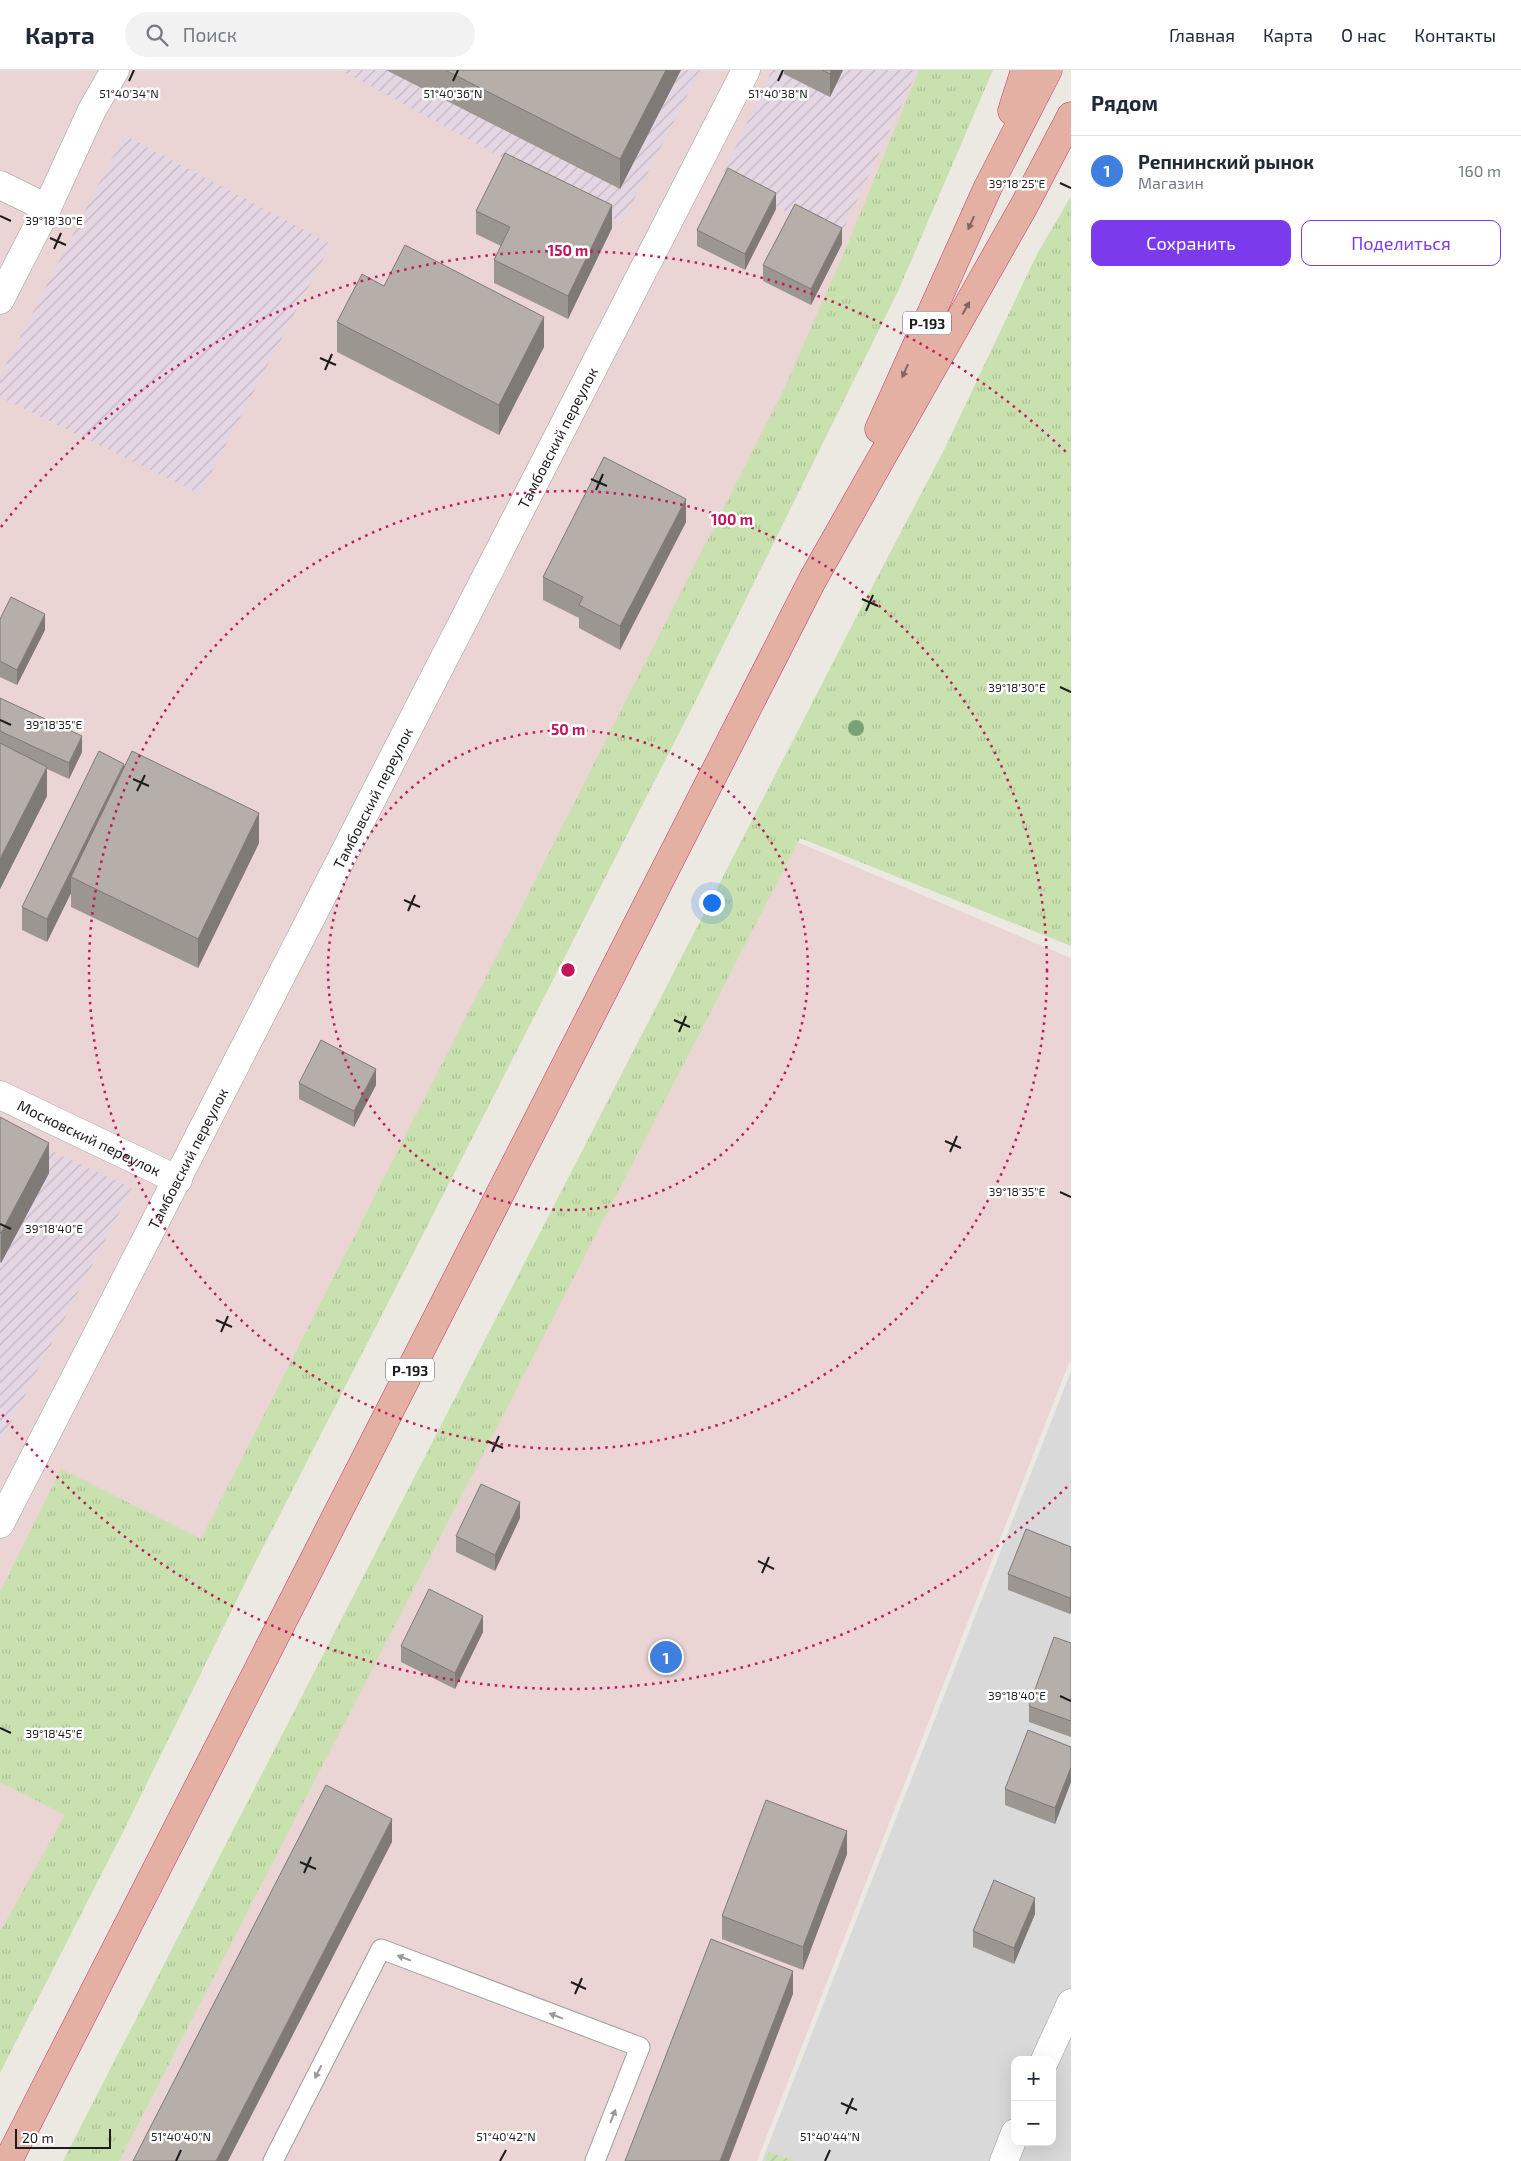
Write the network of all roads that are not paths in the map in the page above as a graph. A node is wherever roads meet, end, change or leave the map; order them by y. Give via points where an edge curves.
1 (115, 70) edge
2 (746, 70) edge
3 (1026, 70) edge
4 (1048, 70) edge
5 (1071, 116) edge
6 (1071, 142) edge
7 (0, 185) edge
8 (988, 186) junction
9 (1024, 206) junction
10 (47, 208) junction
11 (0, 300) edge
12 (813, 579) junction
13 (0, 1095) edge
14 (178, 1180) junction
15 (0, 1524) edge
16 (1071, 2003) edge
17 (1047, 2056) edge
18 (1011, 2143) edge
19 (8, 2161) edge
20 (273, 2161) edge
21 (595, 2161) edge
22 (1004, 2161) edge

1 - 10 street via 92,110
2 - 14 street, Тамбовский переулок
3 - 8 highway
4 - 8 highway, Р-193
5 - 9 highway, Р-193
6 - 9 highway
7 - 10 street
8 -> 12 highway, Р-193
12 -> 9 highway, Р-193
10 - 11 street
12 - 19 highway, Р-193
13 - 14 street, Московский переулок
14 - 15 street, Тамбовский переулок
16 - 17 street
18 - 22 street
21 -> 20 lane via 640,2048 382,1949

